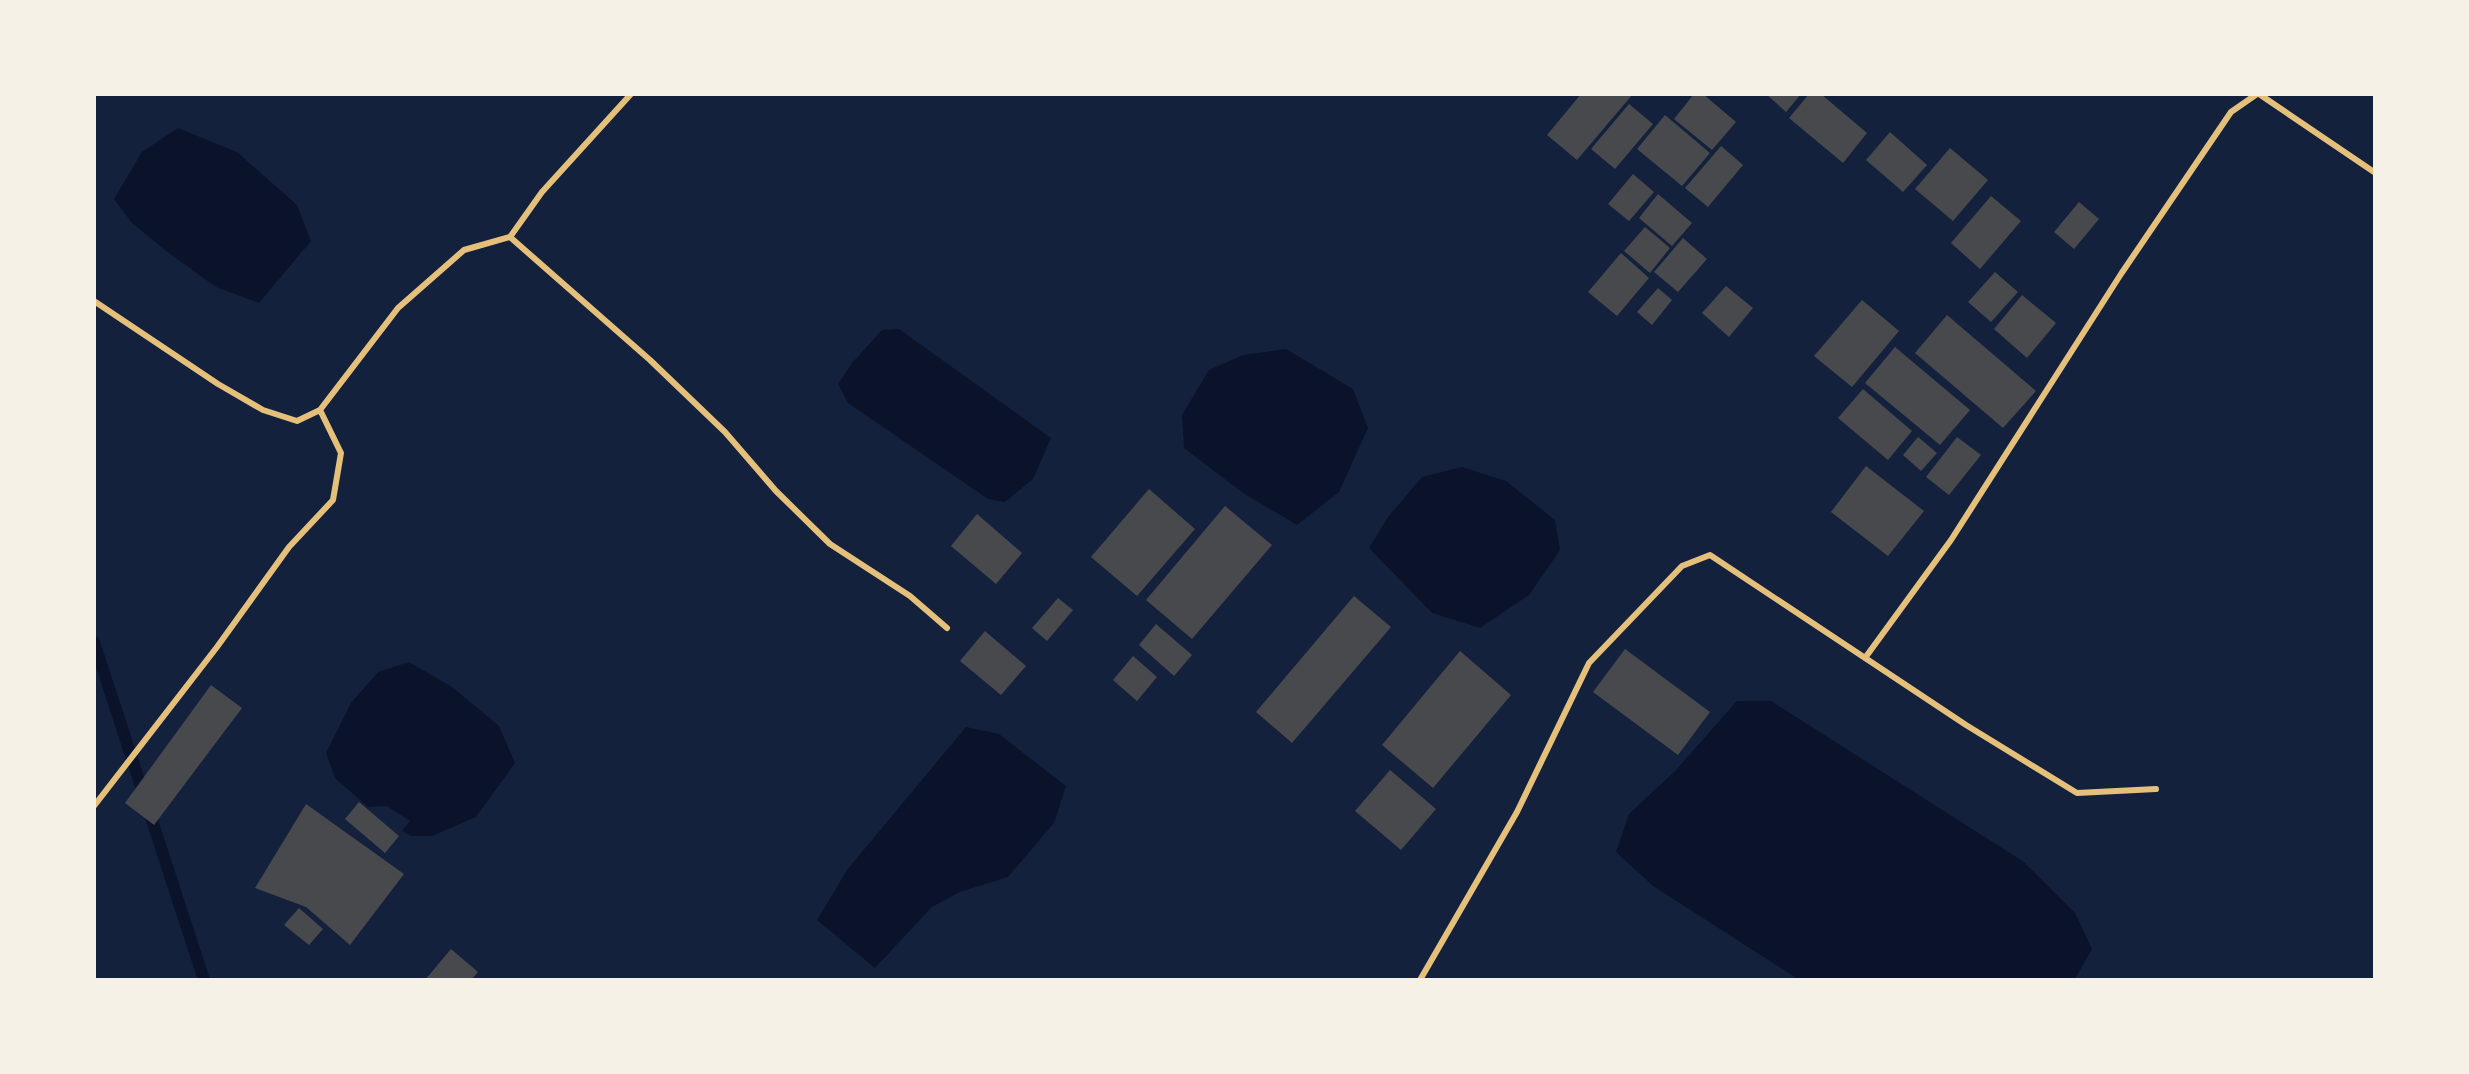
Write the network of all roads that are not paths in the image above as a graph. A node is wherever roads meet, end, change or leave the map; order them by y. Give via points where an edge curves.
1 (631, 94) edge
2 (2258, 94) edge
3 (2374, 172) edge
4 (510, 237) junction
5 (94, 300) edge
6 (320, 410) junction
7 (947, 628) dead end
8 (1866, 658) junction
9 (2156, 789) dead end
10 (94, 806) edge
11 (1420, 980) edge

1 - 4 street via 542,192
2 - 3 street
2 - 8 street via 2230,112 2121,274 1952,540
4 - 6 street via 464,250 398,308
4 - 7 street via 717,424 830,544 910,596
5 - 6 street via 263,410 297,421
6 - 10 street via 341,453 333,500 290,547
8 - 9 street via 2077,793
8 - 11 street via 1710,555 1682,566 1589,663 1517,812

